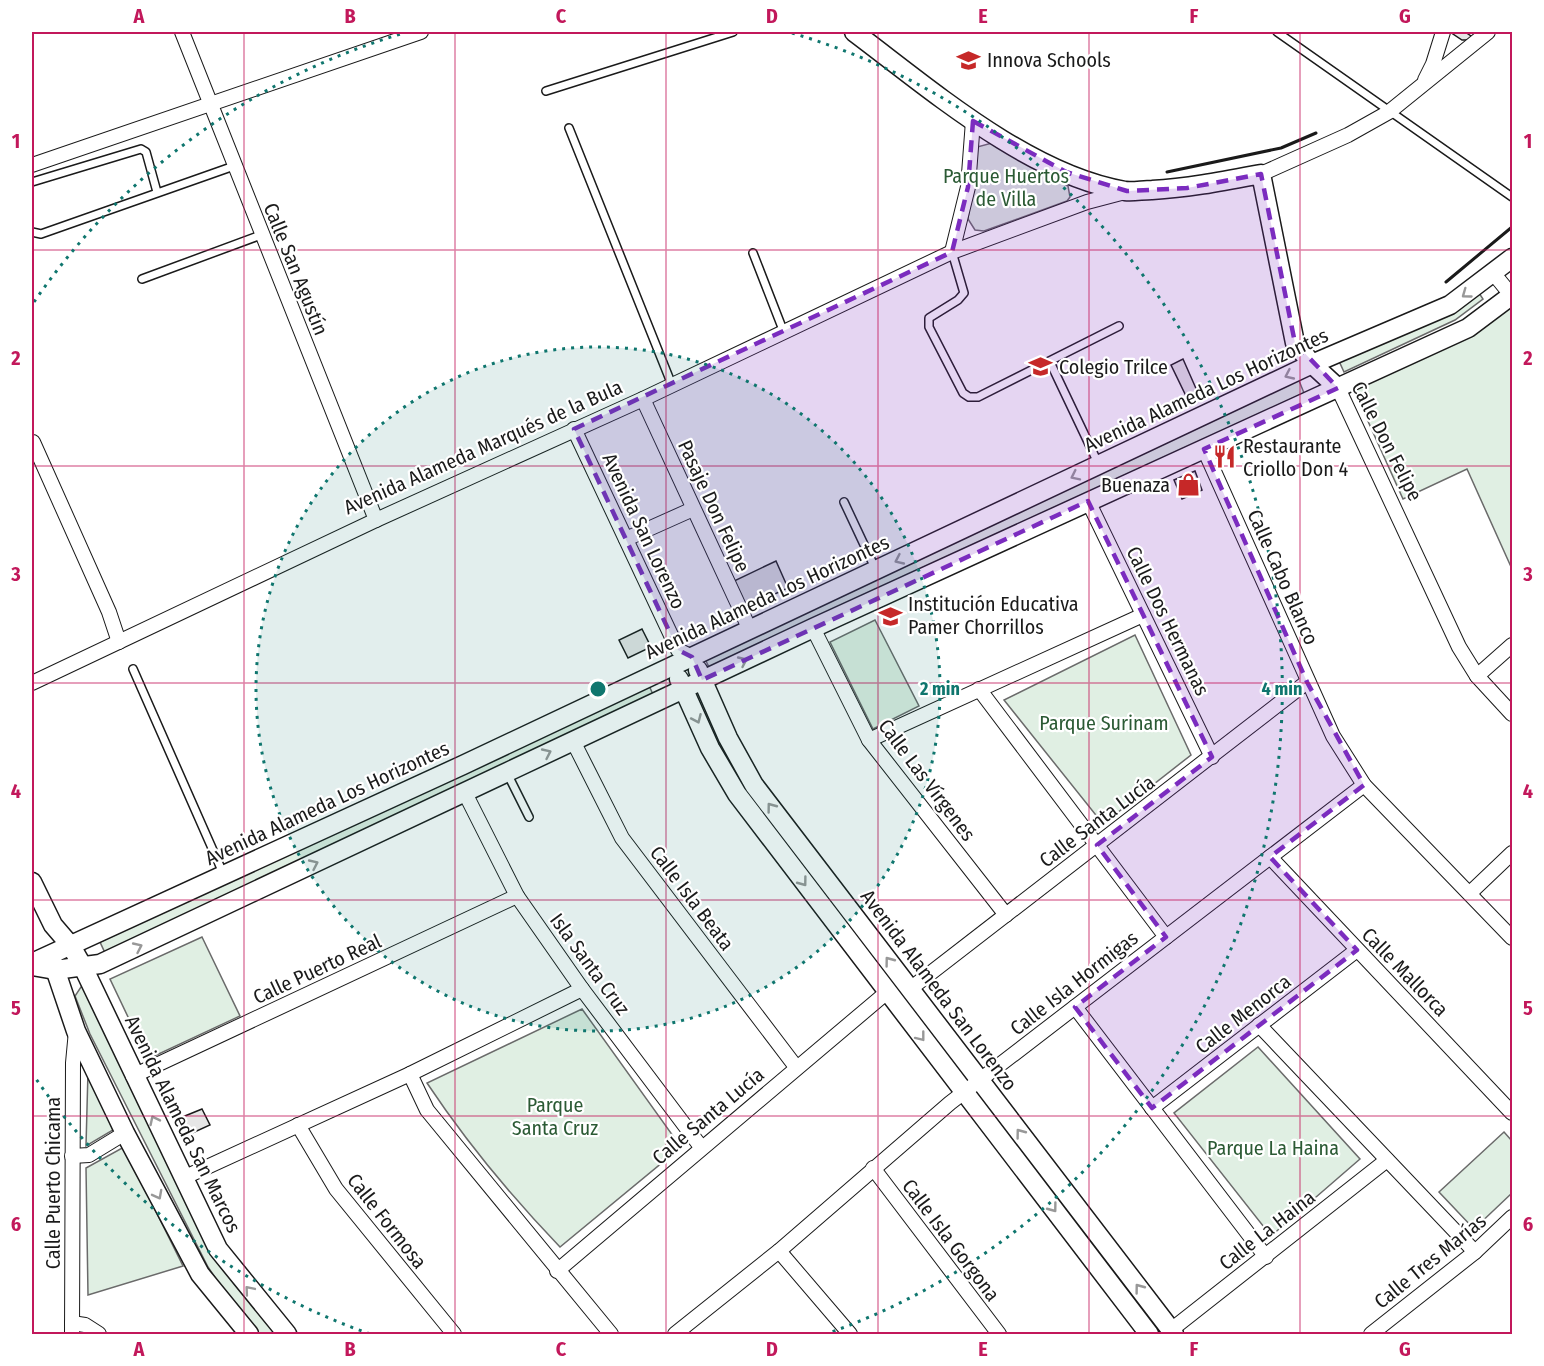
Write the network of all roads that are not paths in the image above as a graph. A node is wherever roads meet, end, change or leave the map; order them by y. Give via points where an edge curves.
1 (182, 32) edge
2 (421, 32) edge
3 (733, 32) edge
4 (854, 32) edge
5 (1277, 32) edge
6 (1443, 32) edge
7 (1488, 32) edge
8 (1421, 86) junction
9 (546, 91) dead end
10 (210, 106) junction
11 (1389, 112) junction
12 (973, 121) junction
13 (569, 128) dead end
14 (32, 165) edge
15 (234, 166) junction
16 (1261, 174) junction
17 (32, 182) edge
18 (1127, 191) junction
19 (157, 192) junction
20 (1512, 198) edge
21 (32, 232) edge
22 (261, 235) junction
23 (952, 252) junction
24 (753, 253) dead end
25 (1512, 258) edge
26 (1494, 274) junction
27 (142, 279) dead end
28 (1512, 295) edge
29 (1119, 326) dead end
30 (783, 330) junction
31 (1050, 362) junction
32 (1312, 364) junction
33 (672, 385) junction
34 (1338, 388) junction
35 (643, 399) junction
36 (574, 429) junction
37 (33, 442) dead end
38 (1204, 449) junction
39 (1099, 465) junction
40 (1088, 501) junction
41 (844, 502) dead end
42 (693, 509) junction
43 (376, 520) junction
44 (626, 539) junction
45 (876, 571) junction
46 (1143, 615) junction
47 (813, 628) junction
48 (750, 630) junction
49 (119, 642) junction
50 (1512, 645) edge
51 (681, 658) junction
52 (133, 669) dead end
53 (1477, 676) junction
54 (702, 680) junction
55 (1307, 682) junction
56 (32, 683) edge
57 (683, 689) junction
58 (979, 690) junction
59 (1512, 714) edge
60 (573, 741) junction
61 (869, 741) junction
62 (1212, 757) junction
63 (507, 772) junction
64 (1364, 785) junction
65 (465, 793) junction
66 (529, 817) dead end
67 (1097, 845) junction
68 (1512, 853) edge
69 (1270, 857) junction
70 (224, 876) junction
71 (32, 882) edge
72 (1470, 893) junction
73 (517, 896) junction
74 (1006, 915) junction
75 (53, 925) junction
76 (1166, 937) junction
77 (1512, 939) edge
78 (71, 946) junction
79 (1357, 950) junction
80 (53, 962) junction
81 (32, 965) edge
82 (83, 967) junction
83 (582, 989) junction
84 (910, 989) junction
85 (886, 993) junction
86 (1075, 1007) junction
87 (1259, 1026) junction
88 (76, 1031) junction
89 (796, 1067) junction
90 (410, 1074) junction
91 (133, 1076) junction
92 (980, 1080) junction
93 (965, 1092) junction
94 (1152, 1108) junction
95 (1512, 1113) edge
96 (298, 1125) junction
97 (125, 1133) junction
98 (701, 1146) junction
99 (72, 1156) junction
100 (1387, 1160) junction
101 (873, 1168) junction
102 (183, 1178) junction
103 (1512, 1217) edge
104 (779, 1251) junction
105 (1475, 1252) junction
106 (1266, 1257) junction
107 (556, 1271) junction
108 (72, 1329) edge
109 (1173, 1332) edge
110 (99, 1335) edge
111 (249, 1335) edge
112 (287, 1335) edge
113 (454, 1335) edge
114 (611, 1335) edge
115 (675, 1335) edge
116 (850, 1335) edge
117 (999, 1335) edge
118 (1149, 1335) edge
119 (1371, 1335) edge

1 - 10 street, Calle San Agustín
2 - 10 street
3 - 9 lane
4 - 12 main road
5 - 11 lane
6 - 8 street, Avenida Alameda Marqués de la Bula
7 - 8 street, Avenida Alameda Marqués de la Bula
8 - 11 street, Avenida Alameda Marqués de la Bula
10 - 14 street
10 - 15 street, Calle San Agustín
11 - 16 street, Avenida Alameda Marqués de la Bula
11 - 20 lane
12 - 18 main road via 1066,172
12 - 23 street via 968,187
13 - 33 lane
15 - 19 lane
15 - 22 street, Calle San Agustín
16 - 18 main road, Avenida Alameda Marqués de la Bula via 1187,188
16 - 32 main road, Calle Don Felipe via 1295,343
17 - 19 lane via 141,149 146,152
18 - 23 street, Avenida Alameda Marqués de la Bula
19 - 21 lane via 41,234
22 - 27 lane
22 - 43 street, Calle San Agustín
23 - 30 street, Avenida Alameda Marqués de la Bula
23 - 31 lane via 964,293 929,318 929,327 963,393 978,397
24 - 30 lane
25 - 26 main road, Avenida Alameda Los Horizontes
26 - 28 street
26 -> 32 main road, Avenida Alameda Los Horizontes via 1450,305
28 - 34 main road via 1468,328
29 - 31 lane
30 - 33 street, Avenida Alameda Marqués de la Bula
31 - 39 lane
32 - 34 main road, Calle Don Felipe
32 -> 39 main road, Avenida Alameda Los Horizontes
33 - 35 street, Avenida Alameda Marqués de la Bula
34 - 38 main road
34 - 53 street, Calle Don Felipe via 1459,647
35 - 36 street, Avenida Alameda Marqués de la Bula
35 - 42 street, Pasaje Don Felipe
36 - 43 street, Avenida Alameda Marqués de la Bula
36 - 44 street, Avenida San Lorenzo
37 - 49 street
38 - 40 main road
38 - 55 street, Calle Cabo Blanco
39 -> 45 main road, Avenida Alameda Los Horizontes
40 - 46 street, Calle Dos Hermanas
40 - 47 main road
41 - 45 lane
42 - 44 street
42 - 48 street, Pasaje Don Felipe
43 - 49 street, Avenida Alameda Marqués de la Bula
44 - 51 street, Avenida San Lorenzo
45 - 48 main road, Avenida Alameda Los Horizontes
46 - 58 street
46 - 62 street, Calle Dos Hermanas
54 -> 47 main road
47 - 61 street, Calle Las Vírgenes
48 - 51 main road, Avenida Alameda Los Horizontes
49 - 56 street, Avenida Alameda Marqués de la Bula
50 - 53 street
51 - 54 main road, Avenida Alameda San Lorenzo
51 - 57 main road, Avenida Alameda San Lorenzo
51 - 70 main road, Avenida Alameda Los Horizontes
52 - 70 lane
53 - 59 street, Calle Don Felipe
54 - 57 main road
84 -> 54 main road, Avenida Alameda San Lorenzo via 754,785
55 - 62 street, Calle Santa Lucía
55 - 64 street, Calle Cabo Blanco via 1333,736
57 - 60 main road
57 -> 85 main road, Avenida Alameda San Lorenzo via 737,794
58 - 61 street
58 - 67 street
63 -> 60 main road
60 - 89 street, Calle Isla Beata via 622,838
61 - 74 street, Calle Las Vírgenes
62 - 67 street, Calle Santa Lucía
63 - 65 main road
63 - 66 lane
64 - 69 street, Calle Isla Hormigas
64 - 72 street, Calle Cabo Blanco
65 - 73 street, Isla Santa Cruz
82 -> 65 main road via 100,964
67 - 74 street, Calle Santa Lucía
67 - 76 street
68 - 72 street
69 - 76 street, Calle Isla Hormigas
69 - 79 street, Calle Mallorca
70 - 78 main road, Avenida Alameda Los Horizontes
71 - 75 main road, Avenida Alameda San Marcos
72 - 77 street, Calle Cabo Blanco
73 - 83 street, Isla Santa Cruz
73 - 91 street, Calle Puerto Real
74 - 84 street, Calle Santa Lucía
75 - 78 main road, Avenida Alameda San Marcos
75 - 80 main road, Avenida Alameda San Marcos
76 - 86 street, Calle Isla Hormigas
78 - 80 main road, Avenida Alameda Los Horizontes
78 - 82 main road, Avenida Alameda San Marcos
79 - 87 street, Calle Menorca
79 - 95 street, Calle Mallorca
80 - 81 main road
80 - 82 main road
80 - 88 main road, Avenida Alameda San Marcos
82 - 91 main road, Avenida Alameda San Marcos
83 - 90 street
83 - 98 street, Isla Santa Cruz
84 - 92 main road, Avenida Alameda San Lorenzo
85 - 89 street, Calle Santa Lucía
85 -> 93 main road, Avenida Alameda San Lorenzo
86 - 92 street, Calle Isla Hormigas
86 - 94 street
87 - 94 street, Calle Menorca
87 - 100 street
88 - 97 main road, Avenida Alameda San Marcos
88 - 99 street, Calle Puerto Chicama
89 - 98 street, Calle Santa Lucía
90 - 96 street
90 - 107 street via 428,1110
102 -> 91 main road, Avenida Alameda San Marcos
92 - 93 street, Calle Isla Hormigas
109 -> 92 main road, Avenida Alameda San Lorenzo
93 - 101 street, Calle Isla Hormigas
93 -> 118 main road, Avenida Alameda San Lorenzo
94 - 106 street
96 - 102 street
96 - 113 street, Calle Formosa via 336,1189
97 - 99 street via 89,1155
97 -> 111 main road, Avenida Alameda San Marcos via 200,1274
98 - 107 street, Calle Santa Lucía
99 - 108 street, Calle Puerto Chicama
100 - 105 street
100 - 106 street, Calle La Haina
101 - 104 street, Calle Isla Hormigas
101 - 117 street, Calle Isla Gorgona
112 -> 102 main road, Avenida Alameda San Marcos via 218,1249
103 - 105 street, Calle Tres Marías
104 - 115 street, Calle Isla Hormigas
104 - 116 street
105 - 119 street, Calle Tres Marías
106 - 109 street, Calle La Haina
107 - 114 street
108 - 110 street via 85,1325

